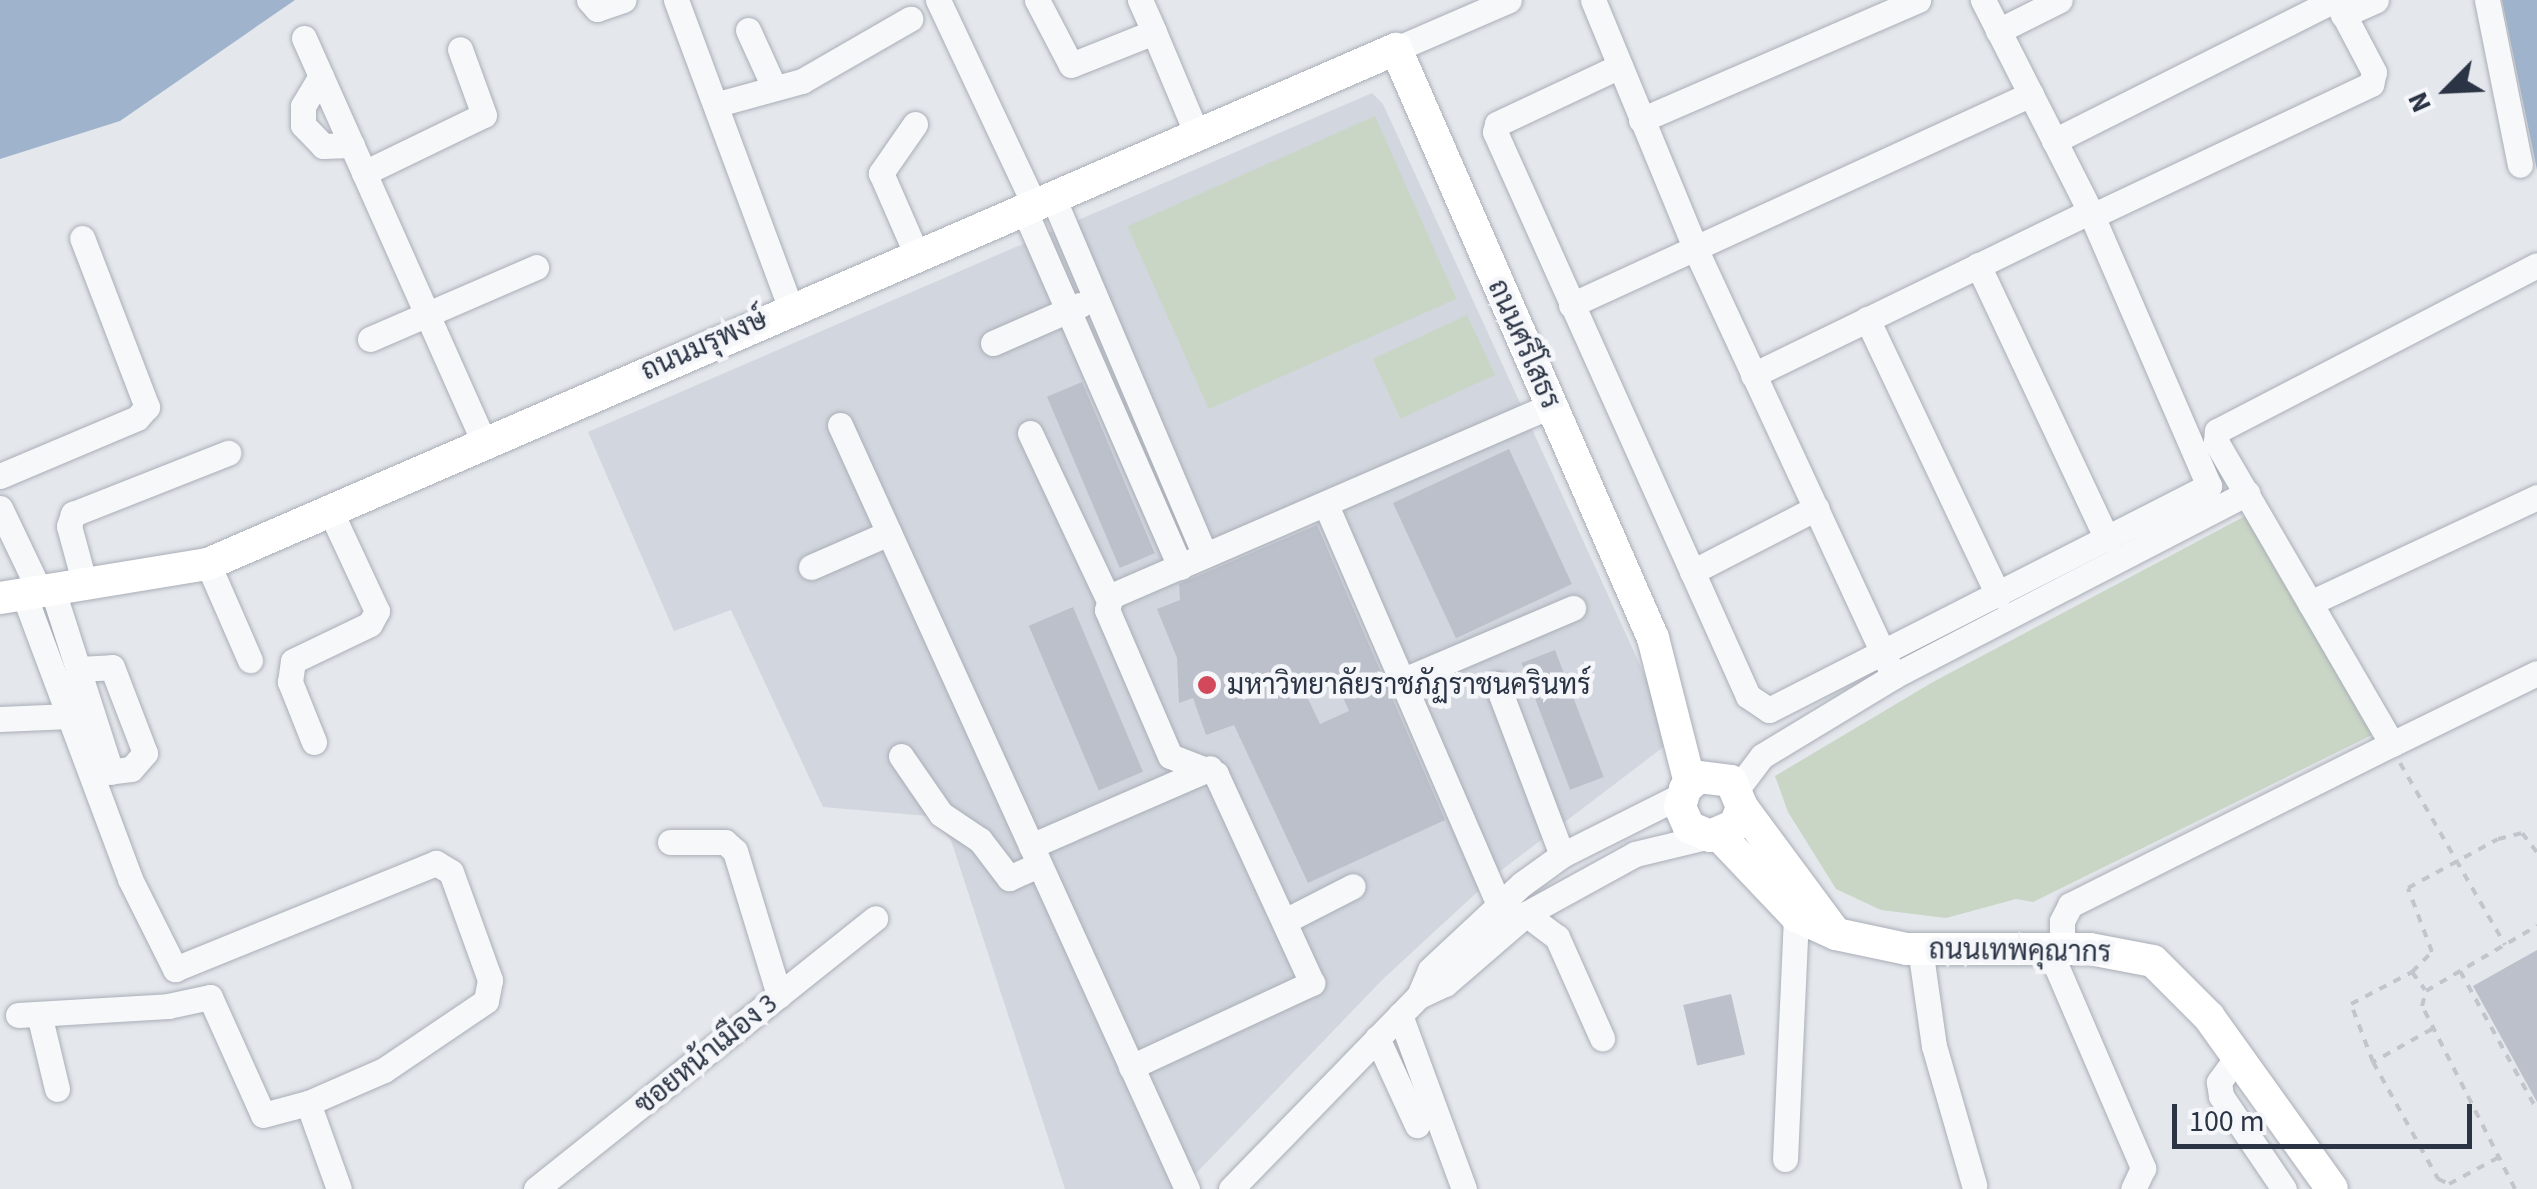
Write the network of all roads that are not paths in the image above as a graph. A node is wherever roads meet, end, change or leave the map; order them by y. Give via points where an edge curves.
1 (589, 0) edge
2 (623, 0) edge
3 (938, 0) edge
4 (1037, 0) edge
5 (1140, 0) edge
6 (1509, 0) edge
7 (1593, 0) edge
8 (1918, 0) edge
9 (1983, 0) edge
10 (2060, 0) edge
11 (2376, 0) edge
12 (2487, 0) edge
13 (679, 1) edge
14 (2338, 5) edge
15 (910, 19) dead end
16 (748, 30) dead end
17 (1998, 31) junction
18 (1154, 32) junction
19 (304, 38) dead end
20 (460, 49) dead end
21 (1396, 49) junction
22 (1620, 66) junction
23 (321, 76) junction
24 (774, 87) junction
25 (2031, 94) junction
26 (718, 104) junction
27 (1642, 120) junction
28 (915, 124) dead end
29 (1196, 132) junction
30 (2054, 141) junction
31 (352, 146) junction
32 (2520, 165) dead end
33 (364, 172) junction
34 (1036, 201) junction
35 (2091, 214) junction
36 (82, 238) dead end
37 (1695, 248) junction
38 (916, 253) junction
39 (1978, 265) junction
40 (2537, 265) edge
41 (536, 267) dead end
42 (1096, 298) junction
43 (1572, 305) junction
44 (790, 308) junction
45 (1068, 310) junction
46 (427, 314) junction
47 (1866, 320) junction
48 (370, 338) dead end
49 (993, 344) dead end
50 (1754, 375) junction
51 (1551, 406) junction
52 (840, 426) dead end
53 (1030, 432) dead end
54 (484, 442) junction
55 (228, 453) dead end
56 (0, 476) edge
57 (2248, 493) junction
58 (2537, 496) edge
59 (1326, 505) junction
60 (0, 508) edge
61 (1816, 508) junction
62 (330, 510) junction
63 (889, 533) junction
64 (2107, 539) junction
65 (1206, 555) junction
66 (208, 564) junction
67 (1180, 566) junction
68 (810, 567) dead end
69 (1692, 572) junction
70 (40, 592) edge
71 (1998, 595) junction
72 (1108, 600) junction
73 (2310, 603) junction
74 (1573, 608) dead end
75 (1653, 638) junction
76 (250, 660) dead end
77 (1888, 665) junction
78 (78, 669) junction
79 (2537, 673) edge
80 (1401, 680) junction
81 (1498, 684) dead end
82 (70, 716) junction
83 (0, 720) edge
84 (314, 742) dead end
85 (2391, 745) junction
86 (901, 756) dead end
87 (1210, 768) junction
88 (101, 773) junction
89 (1686, 789) junction
90 (1734, 791) junction
91 (1714, 835) junction
92 (670, 842) dead end
93 (1562, 854) junction
94 (1035, 855) junction
95 (1353, 886) dead end
96 (1498, 904) junction
97 (1526, 914) junction
98 (1796, 916) junction
99 (875, 918) dead end
100 (1284, 921) junction
101 (1836, 934) junction
102 (2055, 947) junction
103 (1920, 948) junction
104 (175, 969) junction
105 (780, 995) junction
106 (1419, 996) junction
107 (190, 1002) junction
108 (1400, 1016) junction
109 (1378, 1038) junction
110 (1602, 1038) dead end
111 (2237, 1057) junction
112 (1131, 1067) junction
113 (57, 1090) dead end
114 (308, 1103) junction
115 (1417, 1125) dead end
116 (1785, 1159) dead end
117 (1974, 1185) dead end
118 (339, 1189) edge
119 (536, 1189) edge
120 (1187, 1189) edge
121 (1231, 1189) edge
122 (1464, 1189) edge
123 (2133, 1189) edge
124 (2284, 1189) edge
125 (2332, 1189) edge

1 - 2 street via 597,9
3 - 34 street
4 - 18 street via 1071,65
5 - 18 street
6 - 21 street
7 - 22 street
8 - 27 street
9 - 17 street
10 - 17 street
11 - 14 street
12 - 32 street
13 - 26 street
14 - 30 street
14 - 35 street via 2374,72 2371,84
15 - 24 street via 860,54
16 - 24 street
17 - 25 street
18 - 29 street
19 - 23 street
20 - 33 street via 484,115
21 - 29 main road, ถนนมรุพงษ์
21 - 51 main road, ถนนศรีโสธร
22 - 27 street
22 - 43 street via 1497,124 1495,132
23 - 31 street
23 - 31 street via 302,106 303,124 323,146
24 - 26 street
25 - 30 street
25 - 37 street
26 - 44 street
27 - 37 street
28 - 38 street via 881,172
29 - 34 main road, ถนนมรุพงษ์
30 - 35 street
31 - 33 street
33 - 46 street
34 - 38 main road, ถนนมรุพงษ์
34 - 42 street
34 - 45 street
35 - 39 street
35 - 64 street via 2210,486
36 - 56 street via 148,407 137,418
37 - 43 street
37 - 50 street
38 - 44 main road, ถนนมรุพงษ์
39 - 47 street
39 - 64 street
40 - 57 street via 2226,424 2216,442
41 - 46 street
42 - 45 street
42 - 65 street
43 - 69 street
44 - 54 main road, ถนนมรุพงษ์
45 - 49 street
45 - 67 street
46 - 48 street
46 - 54 street
47 - 50 street
47 - 71 street
50 - 61 street
51 - 59 street
51 - 75 main road, ถนนศรีโสธร
52 - 63 street
53 - 72 street
54 - 62 main road, ถนนมรุพงษ์
55 - 70 street via 74,514
57 - 73 street
57 - 77 street
58 - 73 street
59 - 65 street
59 - 80 street
60 - 70 street
61 - 69 street
61 - 77 street
62 - 66 main road, ถนนมรุพงษ์
62 - 84 street via 377,611 370,624 293,662 290,682
63 - 68 street
63 - 94 street
64 - 71 street
65 - 67 street
66 - 70 main road, ถนนมรุพงษ์
66 - 76 street
67 - 72 street
69 - 77 street via 1748,696 1762,708
70 - 78 street
70 - 82 street
71 - 77 street
72 - 87 street via 1106,610 1170,756
73 - 85 street
74 - 80 street
75 - 89 main road, ถนนศรีโสธร
75 - 90 main road, ถนนศรีโสธร via 1673,660
77 - 90 street via 1762,756
78 - 88 street
78 - 88 street via 112,667 145,752 136,766
79 - 85 street
80 - 96 street
81 - 93 street
82 - 83 street
82 - 88 street
85 - 102 street via 2070,905
86 - 94 street via 941,814 980,840 1009,878
87 - 94 street
87 - 100 street
88 - 104 street via 130,880
89 - 90 main road
89 - 91 main road, ถนนศรีโสธร via 1683,818
89 - 93 street
90 - 91 main road via 1735,825
90 - 101 main road
91 - 97 street via 1635,854
91 - 98 main road, ถนนเทพคุณากร
92 - 105 street via 725,842 735,851
93 - 96 street
94 - 112 street
95 - 100 street
96 - 106 street via 1430,970
97 - 106 street via 1445,984
97 - 110 street via 1557,937
98 - 101 main road, ถนนเทพคุณากร
98 - 116 street
99 - 105 street, ซอยหน้าเมือง 3
100 - 112 street via 1311,977 1306,988
101 - 103 main road, ถนนเทพคุณากร
102 - 103 main road, ถนนเทพคุณากร
102 - 111 main road, ถนนเทพคุณากร via 2153,961
102 - 123 street via 2143,1168
103 - 117 street via 1934,1046
104 - 107 street
104 - 114 street via 445,863 490,980 486,1001 384,1070
105 - 119 street, ซอยหน้าเมือง 3
106 - 108 street
107 - 113 street via 29,1015
107 - 114 street via 212,1000 262,1115
108 - 109 street
108 - 122 street
109 - 115 street
109 - 121 street
111 - 124 street via 2219,1082 2222,1096
111 - 125 main road, ถนนเทพคุณากร
112 - 120 street
114 - 118 street

